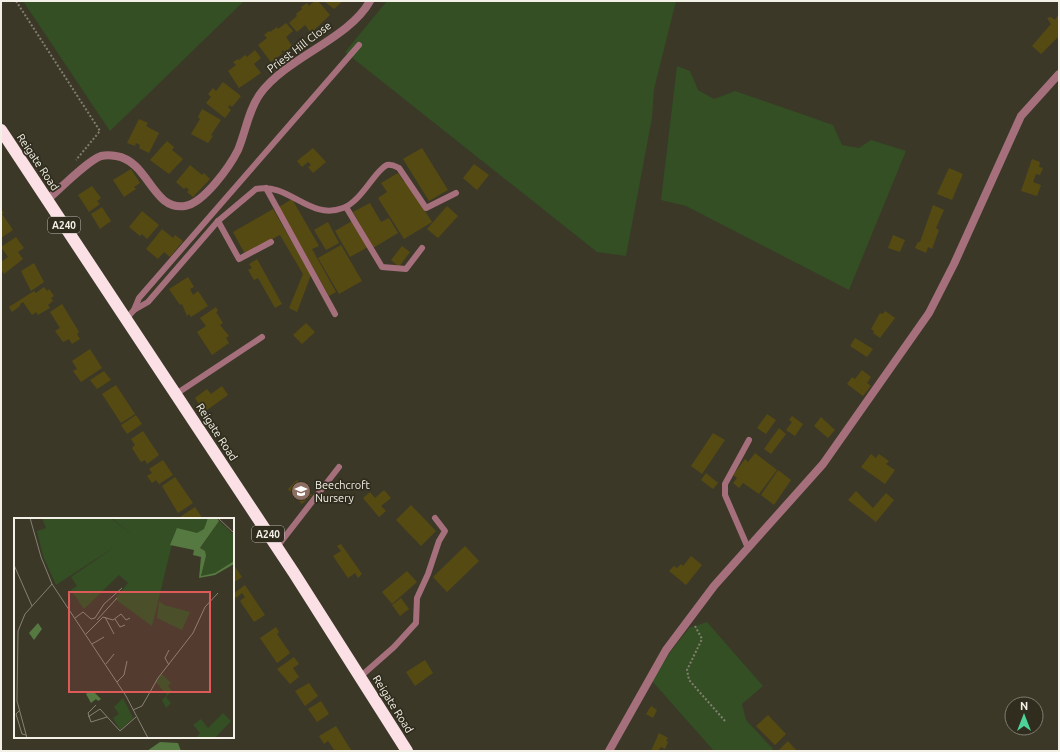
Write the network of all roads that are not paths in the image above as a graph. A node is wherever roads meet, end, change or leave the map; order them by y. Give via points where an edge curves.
1 (370, 1) edge
2 (360, 45) dead end
3 (1059, 74) edge
4 (1, 130) edge
5 (266, 188) junction
6 (456, 193) dead end
7 (47, 200) junction
8 (346, 207) junction
9 (218, 221) junction
10 (271, 242) dead end
11 (422, 248) dead end
12 (335, 314) dead end
13 (130, 315) junction
14 (262, 337) dead end
15 (176, 394) junction
16 (749, 440) dead end
17 (339, 468) dead end
18 (435, 518) dead end
19 (277, 547) junction
20 (748, 548) junction
21 (360, 677) junction
22 (407, 751) edge
23 (609, 751) edge

1 - 7 street, Priest Hill Close via 360,16 282,72 262,92 251,108 237,152 212,186 198,200 185,206 164,201 136,165 130,160 115,156 101,156
2 - 13 lane via 139,298
3 - 20 street via 1021,116 929,313 823,464
4 - 7 highway, Reigate Road / A240
5 - 8 lane via 277,188 310,207 328,211
5 - 9 lane via 256,188
5 - 12 lane
6 - 8 lane via 426,208 399,168 393,165 386,166 358,198
7 - 13 highway, Reigate Road / A240
8 - 11 lane via 382,267 406,269
9 - 10 lane via 239,259
9 - 13 lane via 148,302
13 - 15 highway, Reigate Road / A240
14 - 15 lane
15 - 19 highway, Reigate Road / A240
16 - 20 lane via 725,484 725,494
17 - 19 lane
18 - 21 lane via 445,531 417,598 416,623 394,647
19 - 21 highway, Reigate Road / A240
20 - 23 street via 714,586 666,650
21 - 22 highway, Reigate Road / A240

